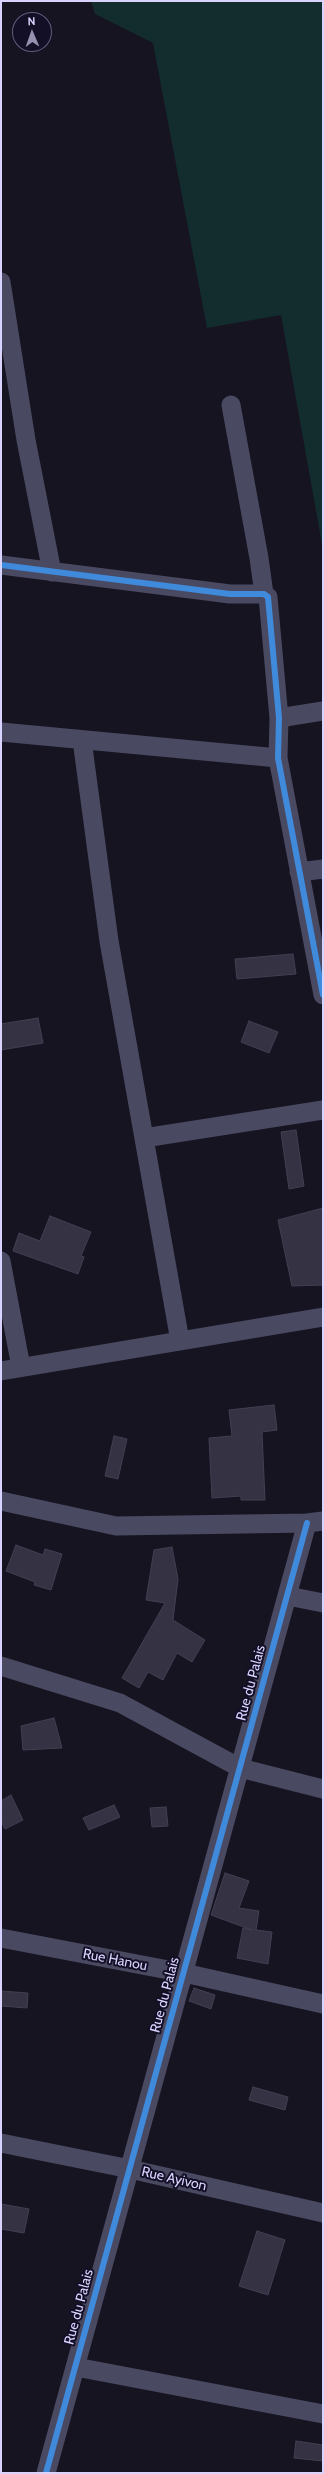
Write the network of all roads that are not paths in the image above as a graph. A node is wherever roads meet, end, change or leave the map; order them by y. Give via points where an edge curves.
1 (1, 282) edge
2 (231, 405) dead end
3 (1, 565) edge
4 (52, 572) junction
5 (264, 594) junction
6 (323, 711) edge
7 (279, 718) junction
8 (1, 732) edge
9 (82, 740) junction
10 (278, 758) junction
11 (323, 869) edge
12 (299, 872) junction
13 (323, 995) edge
14 (323, 1110) edge
15 (144, 1138) junction
16 (1, 1261) edge
17 (323, 1317) edge
18 (180, 1341) junction
19 (21, 1367) junction
20 (1, 1371) edge
21 (1, 1501) edge
22 (315, 1522) edge
23 (288, 1596) junction
24 (323, 1603) edge
25 (1, 1666) edge
26 (240, 1768) junction
27 (323, 1789) edge
28 (1, 1938) edge
29 (184, 1973) junction
30 (323, 2004) edge
31 (1, 2143) edge
32 (130, 2169) junction
33 (323, 2213) edge
34 (76, 2366) junction
35 (323, 2414) edge
36 (46, 2473) edge

1 - 4 street via 26,440
2 - 5 street
3 - 4 street
4 - 5 street via 230,594
5 - 7 street via 269,599
6 - 7 street
7 - 10 street
8 - 9 street
9 - 10 street
9 - 15 street via 108,941
10 - 12 street
11 - 12 street
12 - 13 street
14 - 15 street
15 - 18 street
16 - 19 street
17 - 18 street
18 - 19 street
19 - 20 street
21 - 22 street via 116,1526
22 - 23 street, Rue du Palais
23 - 24 street
23 - 26 street, Rue du Palais
25 - 26 street via 120,1703
26 - 27 street
26 - 29 street, Rue du Palais
28 - 29 street, Rue Hanou
29 - 30 street, Rue Hanou
29 - 32 street, Rue du Palais
31 - 32 street, Rue Ayivon
32 - 33 street, Rue Ayivon
32 - 34 street, Rue du Palais
34 - 35 street
34 - 36 street, Rue du Palais

